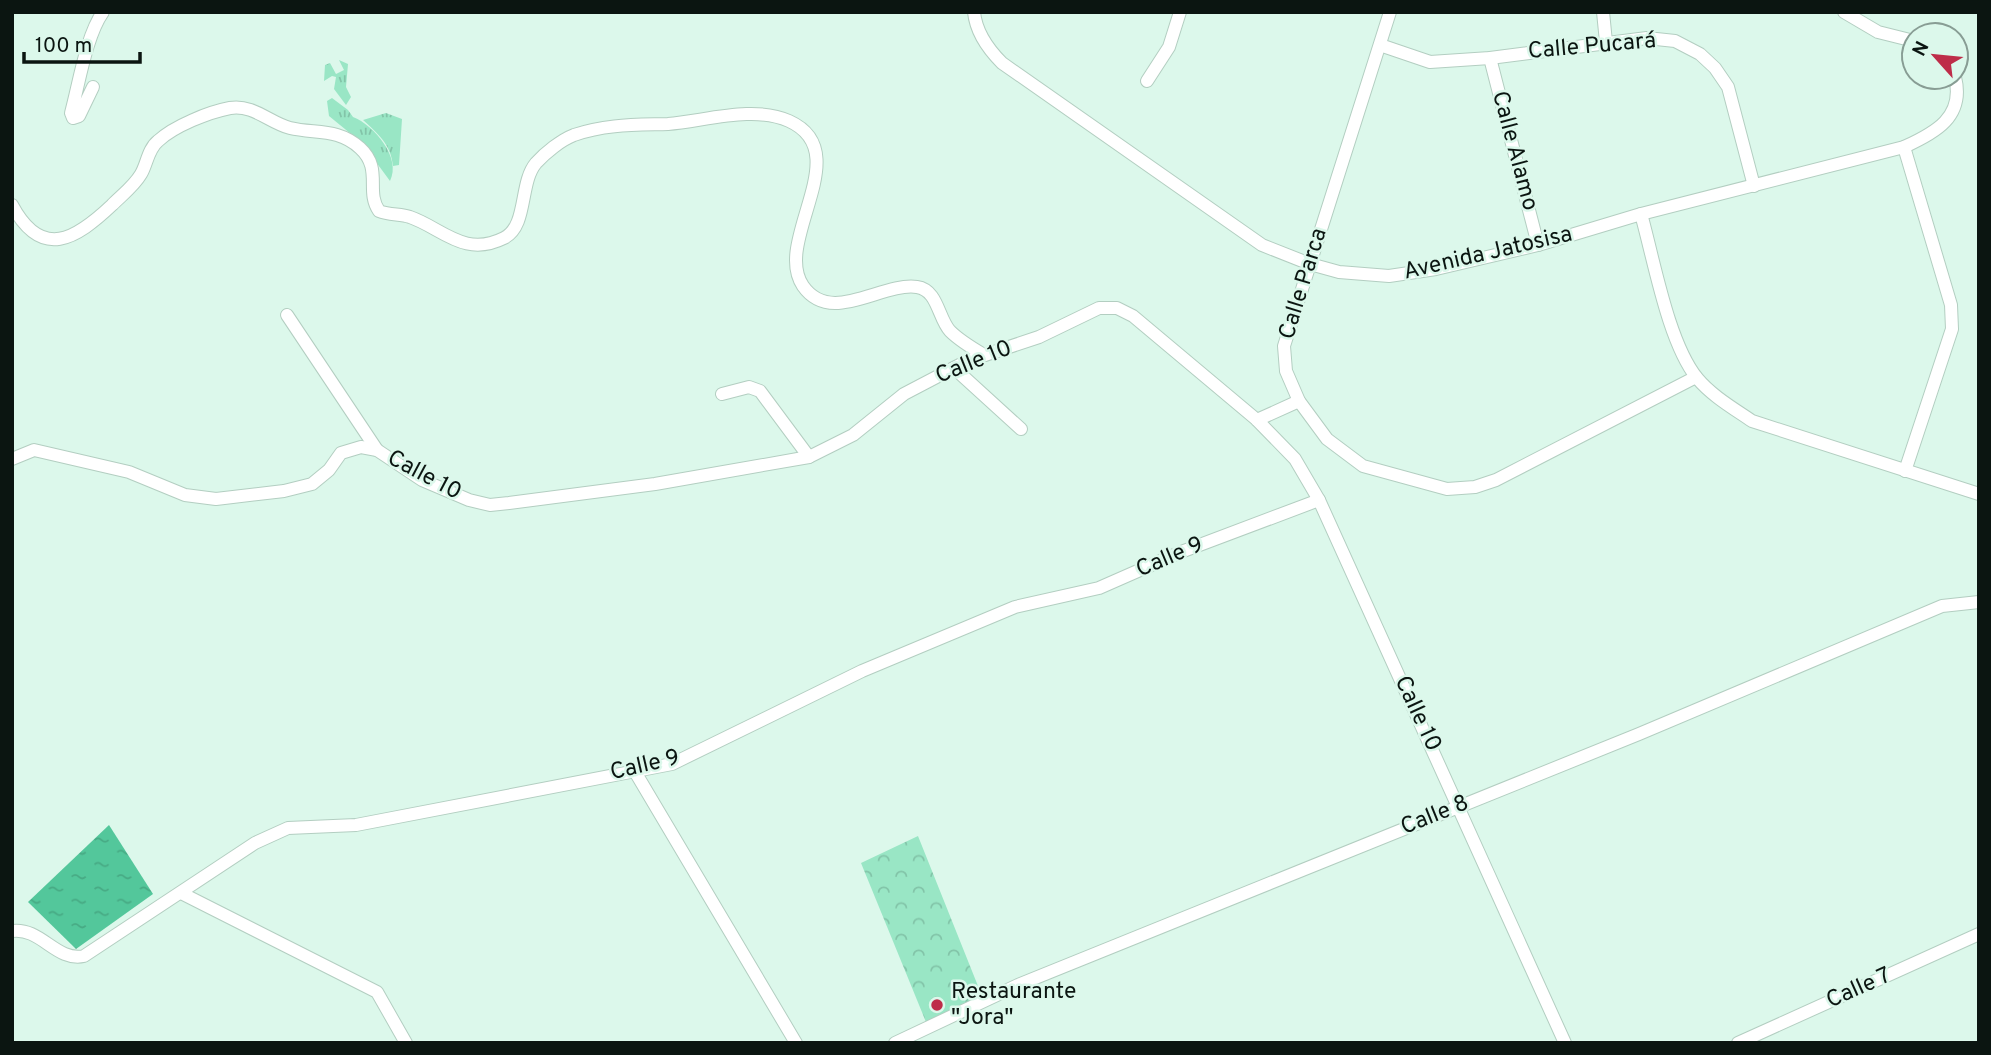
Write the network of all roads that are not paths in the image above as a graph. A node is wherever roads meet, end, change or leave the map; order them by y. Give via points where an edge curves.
1 (103, 12) edge
2 (974, 12) edge
3 (1180, 12) edge
4 (1390, 12) edge
5 (1603, 12) edge
6 (1844, 12) edge
7 (1900, 38) edge
8 (1606, 43) junction
9 (1380, 45) junction
10 (1490, 58) junction
11 (1147, 81) dead end
12 (93, 87) dead end
13 (1956, 91) edge
14 (1904, 147) junction
15 (1754, 186) junction
16 (12, 205) edge
17 (1641, 214) junction
18 (1538, 245) junction
19 (1310, 264) junction
20 (287, 315) dead end
21 (984, 355) junction
22 (954, 368) junction
23 (1696, 377) junction
24 (722, 394) dead end
25 (1299, 401) junction
26 (1257, 421) junction
27 (1021, 429) dead end
28 (377, 450) junction
29 (809, 457) junction
30 (12, 459) edge
31 (1905, 471) junction
32 (1979, 494) edge
33 (1319, 500) junction
34 (1979, 602) edge
35 (634, 770) junction
36 (1459, 806) junction
37 (181, 894) junction
38 (12, 931) edge
39 (1979, 934) edge
40 (406, 1043) edge
41 (796, 1043) edge
42 (895, 1043) edge
43 (1565, 1043) edge
44 (1738, 1043) edge

1 - 12 street via 83,69 73,118 79,116
2 - 19 street, Avenida Jatosisa via 978,29 1002,63 1262,245
3 - 11 street via 1169,47
4 - 9 street, Calle Parca
5 - 8 street
6 - 7 street via 1878,32
8 - 10 street, Calle Pucará
8 - 15 street, Calle Pucará via 1647,38 1675,41 1716,68 1728,87
9 - 10 street, Calle Pucará via 1430,62
9 - 19 street, Calle Parca
10 - 18 street, Calle Alamo
13 - 14 street, Avenida Jatosisa via 1948,120 1931,135
14 - 15 street, Avenida Jatosisa
14 - 31 street via 1951,305 1952,329
15 - 17 street, Avenida Jatosisa
16 - 21 street via 39,237 61,240 87,228 134,184 158,141 205,117 242,108 288,128 333,132 360,148 373,166 374,204 379,211 408,216 454,241 487,243 503,239 514,229 532,169 572,136 616,125 767,115 799,127 816,155 816,177 796,265 804,288 824,301 846,303 921,287 933,297 952,333
17 - 18 street, Avenida Jatosisa
17 - 23 street via 1678,345
18 - 19 street, Avenida Jatosisa via 1389,276 1339,272
19 - 25 street, Calle Parca via 1284,352 1286,371
20 - 28 street
21 - 22 street, Calle 10
21 - 26 street, Calle 10 via 1039,337 1099,308 1117,308
22 - 27 street
22 - 29 street, Calle 10 via 904,394 853,435
23 - 25 street, Calle Parca via 1496,480 1447,489 1363,466 1327,439
23 - 31 street via 1752,421
24 - 29 street via 749,387 760,391
25 - 26 street
26 - 33 street, Calle 10 via 1295,459
28 - 29 street, Calle 10 via 422,480 490,505 655,484
28 - 30 street, Calle 10 via 348,449 312,484 216,499 185,495 129,472 34,450
31 - 32 street
33 - 35 street, Calle 9 via 1099,588 1014,607 764,716 683,759
33 - 36 street, Calle 10
34 - 36 street, Calle 8 via 1942,606
35 - 37 street, Calle 9 via 356,825 288,828 255,843
35 - 41 street
36 - 42 street, Calle 8 via 1018,985
36 - 43 street, Calle 10
37 - 38 street, Calle 9 via 84,956 65,956 28,931
37 - 40 street via 377,992
39 - 44 street, Calle 7

